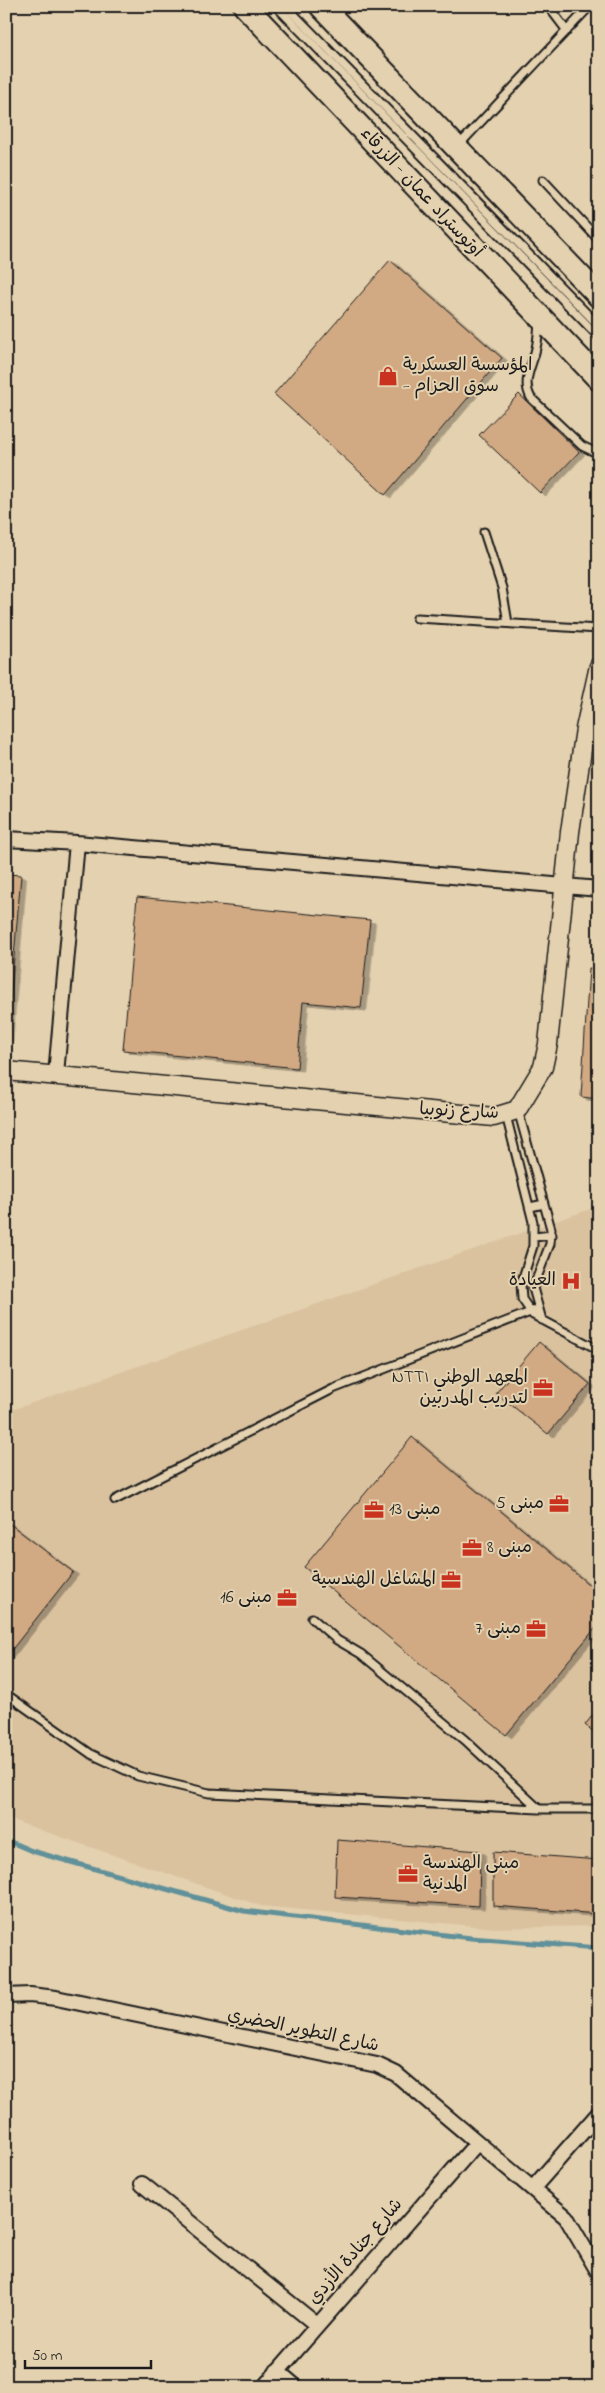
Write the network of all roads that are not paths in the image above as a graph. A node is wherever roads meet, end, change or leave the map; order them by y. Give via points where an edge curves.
1 (245, 6) edge
2 (276, 6) edge
3 (286, 6) edge
4 (321, 6) edge
5 (548, 6) edge
6 (590, 6) edge
7 (567, 30) junction
8 (456, 148) junction
9 (543, 180) dead end
10 (599, 240) edge
11 (599, 296) edge
12 (540, 318) junction
13 (599, 326) edge
14 (599, 338) edge
15 (599, 379) edge
16 (599, 454) edge
17 (484, 532) dead end
18 (417, 618) dead end
19 (508, 623) junction
20 (599, 629) edge
21 (599, 666) edge
22 (6, 839) edge
23 (77, 843) junction
24 (564, 887) junction
25 (599, 889) edge
26 (6, 1071) edge
27 (56, 1074) junction
28 (512, 1112) junction
29 (544, 1204) junction
30 (530, 1207) junction
31 (552, 1235) junction
32 (534, 1237) junction
33 (538, 1309) junction
34 (530, 1312) junction
35 (542, 1320) junction
36 (599, 1350) edge
37 (115, 1500) dead end
38 (312, 1618) dead end
39 (6, 1694) edge
40 (599, 1808) edge
41 (539, 1809) junction
42 (6, 1996) edge
43 (599, 2113) edge
44 (477, 2143) junction
45 (142, 2184) dead end
46 (533, 2188) junction
47 (599, 2273) edge
48 (317, 2325) junction
49 (278, 2371) junction
50 (264, 2387) edge
51 (296, 2387) edge

1 - 12 highway, أوتوستراد عمان - الزرقاء
2 - 14 lane
3 - 13 lane
4 - 8 highway
5 - 7 lane
6 - 7 lane
7 - 8 lane
8 - 11 highway
9 - 10 lane
12 - 15 highway, أوتوستراد عمان - الزرقاء
12 - 16 lane via 527,392 582,446
17 - 19 lane via 502,588
18 - 19 lane
19 - 20 lane
21 - 24 street, شارع زنوبيا via 585,728
22 - 23 street
23 - 24 street
23 - 27 street
24 - 25 street
24 - 28 street, شارع زنوبيا via 548,1044 542,1067
26 - 27 street, شارع زنوبيا
27 - 28 street, شارع زنوبيا via 494,1118
28 - 29 lane
28 - 30 lane
29 - 30 lane
29 - 31 lane
30 - 32 lane
31 - 32 lane
31 - 33 lane via 533,1288
32 - 34 lane via 520,1284 522,1299
33 - 34 lane
33 - 35 lane
34 - 35 lane
34 - 37 lane via 333,1389
35 - 36 lane
38 - 41 lane via 465,1740
39 - 41 lane via 91,1754 138,1776 209,1793
40 - 41 lane
42 - 44 street, شارع التطوير الحضري via 56,1998 372,2064 396,2074
43 - 46 street
44 - 46 street, شارع التطوير الحضري
44 - 48 street, شارع جنادة الأزدي
45 - 48 street
46 - 47 street, شارع التطوير الحضري via 566,2217
48 - 49 street, شارع جنادة الأزدي
49 - 50 street, شارع جنادة الأزدي
49 - 51 street

